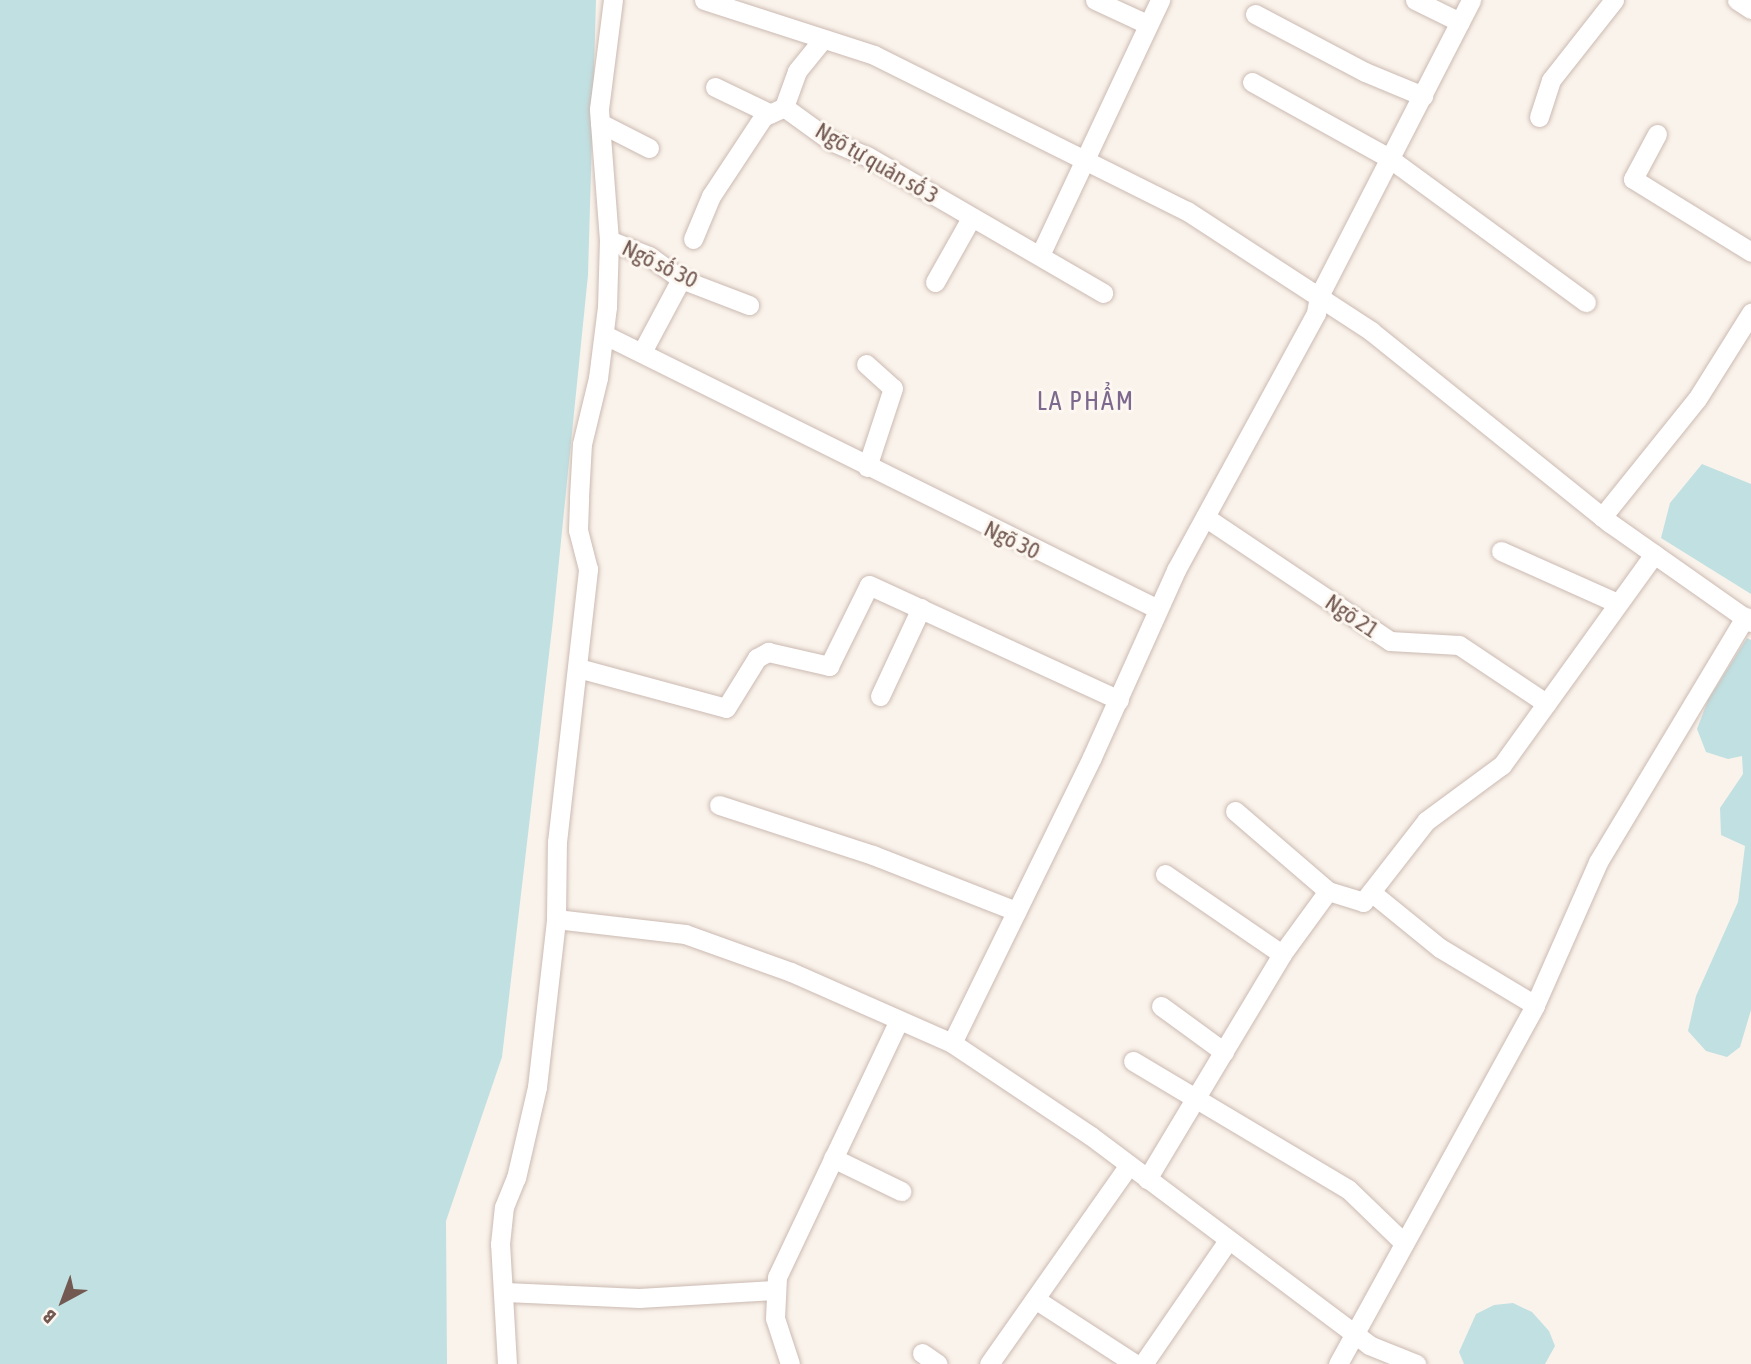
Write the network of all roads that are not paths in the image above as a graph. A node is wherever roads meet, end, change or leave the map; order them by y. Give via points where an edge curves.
1 (613, 0) edge
2 (704, 0) edge
3 (1095, 0) edge
4 (1160, 0) edge
5 (1415, 0) edge
6 (1471, 0) edge
7 (1614, 0) edge
8 (1737, 0) edge
9 (1751, 9) edge
10 (1255, 14) dead end
11 (1460, 22) junction
12 (1147, 24) junction
13 (822, 40) junction
14 (1252, 82) dead end
15 (715, 87) dead end
16 (1423, 96) junction
17 (776, 110) junction
18 (1539, 117) dead end
19 (600, 123) junction
20 (1657, 134) dead end
21 (649, 148) dead end
22 (1389, 158) junction
23 (1087, 160) junction
24 (971, 218) junction
25 (693, 239) dead end
26 (609, 240) junction
27 (1751, 252) edge
28 (1041, 253) junction
29 (681, 279) junction
30 (934, 282) dead end
31 (1103, 293) dead end
32 (1319, 296) junction
33 (1586, 302) dead end
34 (749, 305) dead end
35 (1751, 313) edge
36 (605, 335) junction
37 (642, 352) junction
38 (866, 365) dead end
39 (867, 467) junction
40 (1205, 517) junction
41 (1602, 517) junction
42 (1501, 551) dead end
43 (1654, 554) junction
44 (1618, 603) junction
45 (921, 608) junction
46 (1158, 610) junction
47 (1748, 620) edge
48 (578, 668) junction
49 (880, 696) dead end
50 (1119, 699) junction
51 (1546, 703) junction
52 (719, 805) dead end
53 (1235, 811) dead end
54 (1165, 874) dead end
55 (1328, 891) junction
56 (1371, 892) junction
57 (1016, 911) junction
58 (556, 919) junction
59 (1282, 954) junction
60 (1535, 1005) junction
61 (1161, 1006) dead end
62 (898, 1023) junction
63 (952, 1043) junction
64 (1224, 1052) junction
65 (1133, 1061) dead end
66 (1198, 1100) junction
67 (833, 1158) junction
68 (1129, 1165) junction
69 (1147, 1180) junction
70 (901, 1191) dead end
71 (1227, 1242) junction
72 (1404, 1243) junction
73 (774, 1290) junction
74 (505, 1292) junction
75 (1035, 1299) junction
76 (1356, 1335) junction
77 (507, 1364) edge
78 (790, 1364) edge
79 (989, 1364) edge
80 (1136, 1364) edge
81 (1143, 1364) edge
82 (1338, 1364) edge
83 (1416, 1364) edge

1 - 19 street
2 - 13 street
3 - 12 street
4 - 12 street
5 - 11 street
6 - 11 street
7 - 18 street via 1550,80
8 - 9 street
10 - 16 street via 1352,66
11 - 16 street
12 - 23 street
13 - 17 street via 797,71
13 - 23 street via 874,55
14 - 22 street
15 - 17 street, Ngõ tự quản số 3
16 - 22 street
17 - 24 street, Ngõ tự quản số 3 via 867,156
17 - 25 street via 711,196
19 - 21 street
19 - 26 street
20 - 27 street via 1633,179
22 - 32 street
22 - 33 street
23 - 28 street
23 - 32 street via 1187,211
24 - 28 street, Ngõ tự quản số 3
24 - 30 street
26 - 29 street, Ngõ số 30 via 649,256
26 - 36 street
28 - 31 street, Ngõ tự quản số 3
29 - 34 street, Ngõ số 30
29 - 37 street
32 - 40 street via 1317,313
32 - 41 street via 1371,331
35 - 41 street via 1697,399
36 - 37 street, Ngõ 30
36 - 48 street via 582,444 578,530 588,569
37 - 39 street, Ngõ 30
38 - 39 street via 892,388
39 - 46 street, Ngõ 30
40 - 46 street
40 - 51 street, Ngõ 21 via 1390,641 1459,645
41 - 43 street
42 - 44 street
43 - 44 street
43 - 47 street
44 - 51 street
45 - 48 street via 867,586 829,666 768,652 757,658 726,708
45 - 49 street
45 - 50 street
46 - 50 street
47 - 60 street via 1598,862
48 - 58 street via 557,842
50 - 57 street
51 - 56 street via 1502,765 1426,821
52 - 57 street via 873,855
53 - 55 street
54 - 59 street
55 - 56 street via 1357,904
55 - 59 street
56 - 60 street via 1440,948
57 - 63 street
58 - 62 street via 685,934 790,972
58 - 74 street via 537,1087 522,1157 504,1207 499,1244
59 - 64 street
60 - 72 street
61 - 64 street
62 - 63 street
62 - 67 street
63 - 68 street
64 - 66 street
65 - 66 street
66 - 69 street
66 - 72 street via 1348,1189
67 - 70 street
67 - 73 street
68 - 69 street
68 - 75 street
69 - 71 street
71 - 76 street
71 - 81 street
72 - 76 street
73 - 74 street via 639,1298
73 - 78 street via 779,1341
74 - 77 street
75 - 79 street
75 - 80 street
76 - 82 street
76 - 83 street

